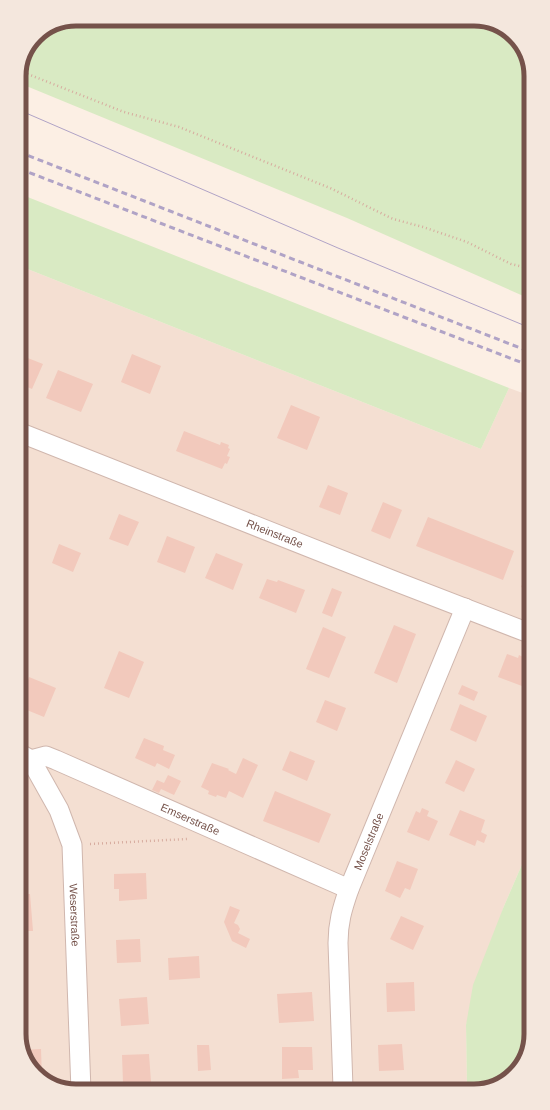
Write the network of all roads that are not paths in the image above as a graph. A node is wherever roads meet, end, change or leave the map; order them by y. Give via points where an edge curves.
1 (26, 434) edge
2 (465, 608) junction
3 (524, 631) edge
4 (26, 757) edge
5 (349, 889) junction
6 (81, 1084) edge
7 (343, 1084) edge

1 - 2 street, Rheinstraße
2 - 3 street, Rheinstraße
2 - 5 street, Moselstraße
4 - 5 street, Emserstraße via 46,756 56,760
4 - 6 street, Weserstraße via 59,810 72,845
5 - 7 street, Moselstraße via 340,912 338,927

